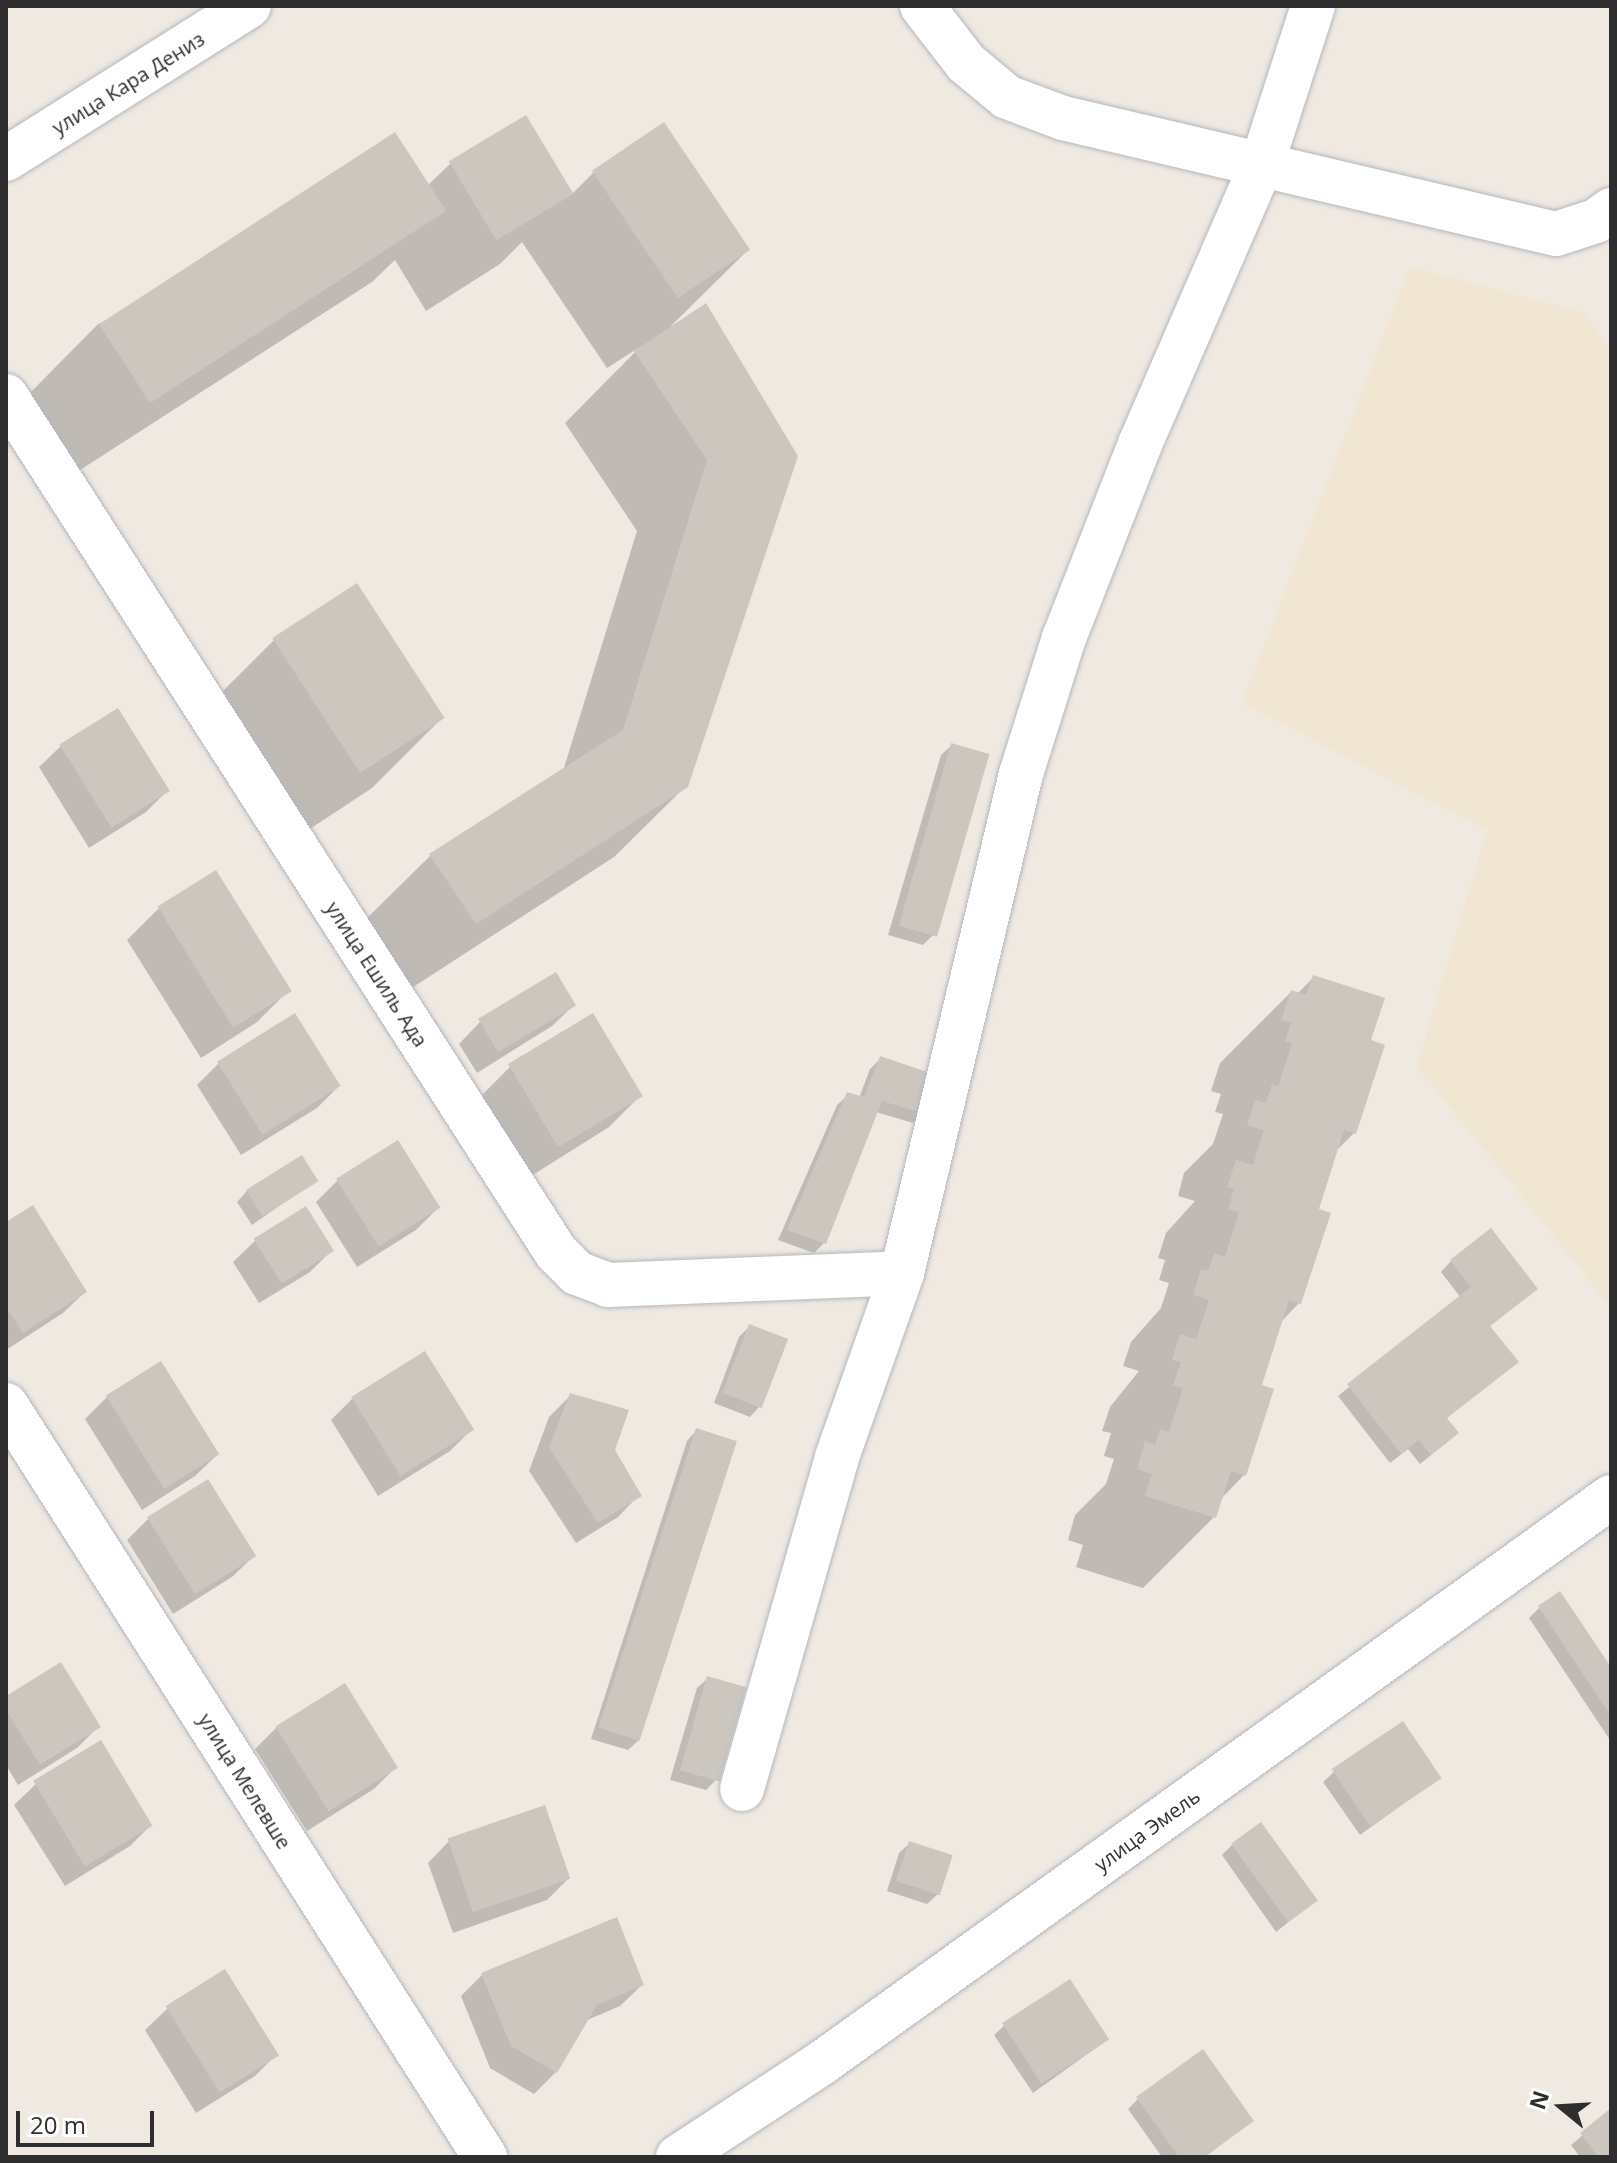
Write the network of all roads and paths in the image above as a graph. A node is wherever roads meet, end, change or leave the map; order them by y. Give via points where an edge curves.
1 (249, 6) edge
2 (922, 6) edge
3 (1313, 6) edge
4 (6, 159) edge
5 (1262, 164) junction
6 (1611, 210) edge
7 (6, 396) edge
8 (902, 1273) junction
9 (6, 1405) edge
10 (1611, 1497) edge
11 (742, 1789) dead end
12 (485, 2157) edge
13 (678, 2157) edge

1 - 4 street, улица Кара Дениз
2 - 5 street via 966,63 1007,97 1063,118
3 - 5 street
5 - 6 street via 1556,234 1596,221
5 - 8 street via 1064,638 1021,774
7 - 8 street, улица Ешиль Ада via 556,1252 577,1273 608,1285
8 - 11 street via 837,1457
9 - 12 street, улица Мелевше
10 - 13 street, улица Эмель via 823,2062

